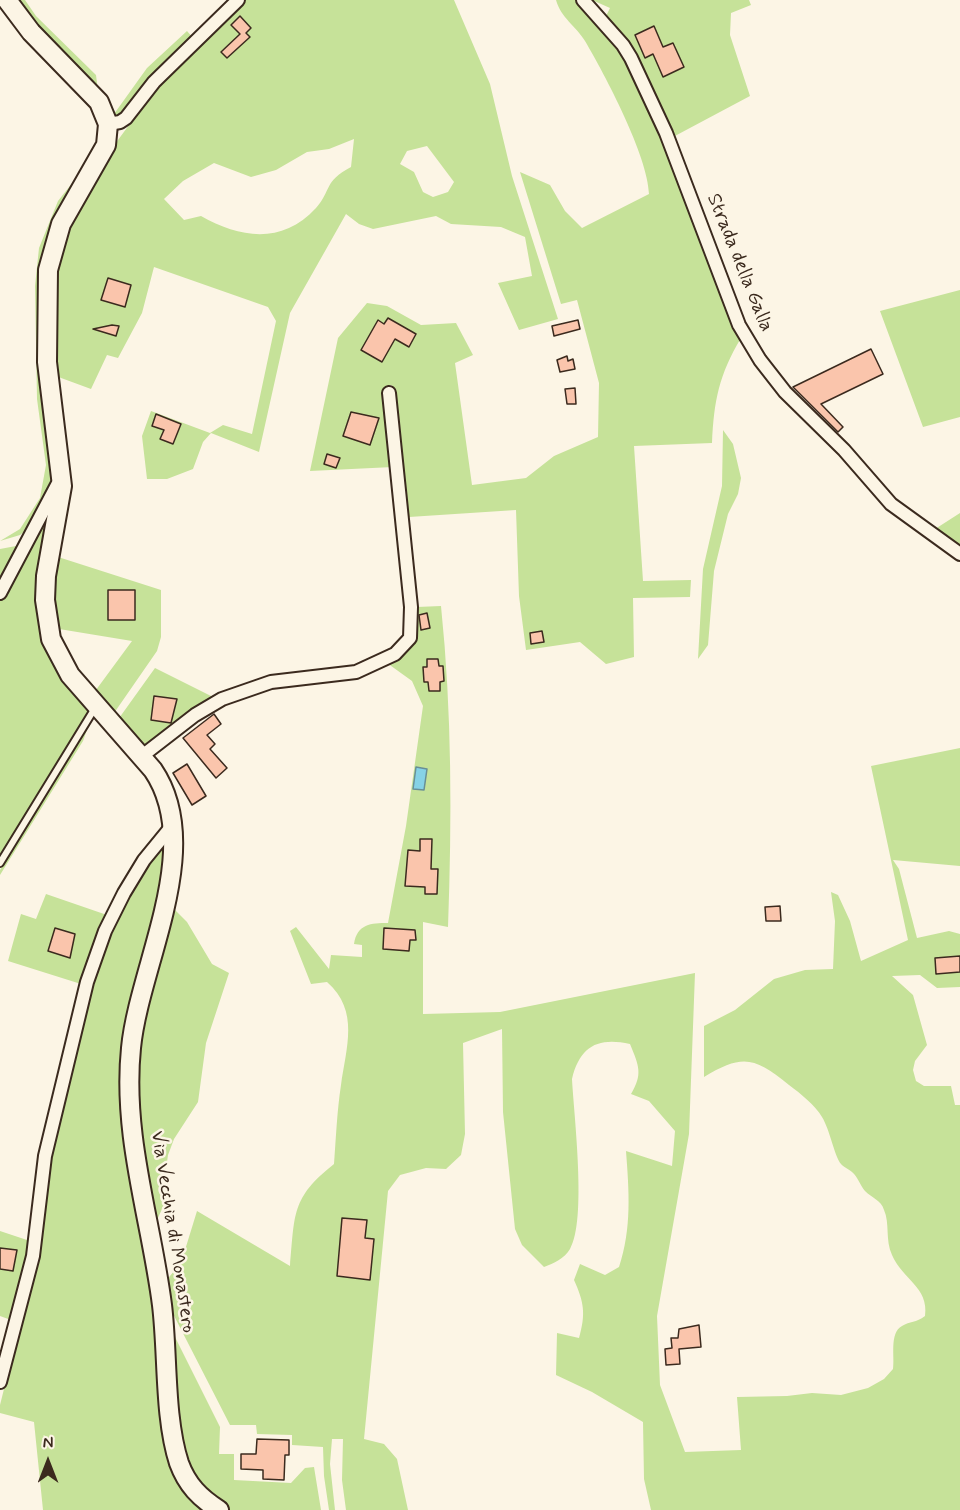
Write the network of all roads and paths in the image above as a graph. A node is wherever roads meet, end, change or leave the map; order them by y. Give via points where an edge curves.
1 (7, 0) edge
2 (238, 0) edge
3 (583, 0) edge
4 (108, 124) junction
5 (389, 393) dead end
6 (62, 476) junction
7 (960, 554) edge
8 (0, 593) edge
9 (96, 705) junction
10 (142, 756) junction
11 (171, 827) junction
12 (0, 863) edge
13 (0, 1382) edge
14 (219, 1510) edge

1 - 4 street via 31,32 99,102
2 - 4 street via 154,82 126,118
3 - 7 street, Strada della Galla via 631,58 666,133 739,325 760,360 785,392 891,504
4 - 6 street, Via Vecchia di Monastero via 106,145 64,219 49,264 47,362
5 - 10 street via 411,607 407,643 395,654 359,671 271,682 222,699 195,714
6 - 8 street
6 - 9 street, Via Vecchia di Monastero via 45,586 47,625 59,659
9 - 10 street, Via Vecchia di Monastero
9 - 12 lane
10 - 11 street, Via Vecchia di Monastero via 162,785
11 - 13 street via 124,892 87,982 45,1156 33,1256
11 - 14 street, Via Vecchia di Monastero via 169,894 131,1049 135,1155 162,1301 177,1455 192,1489

